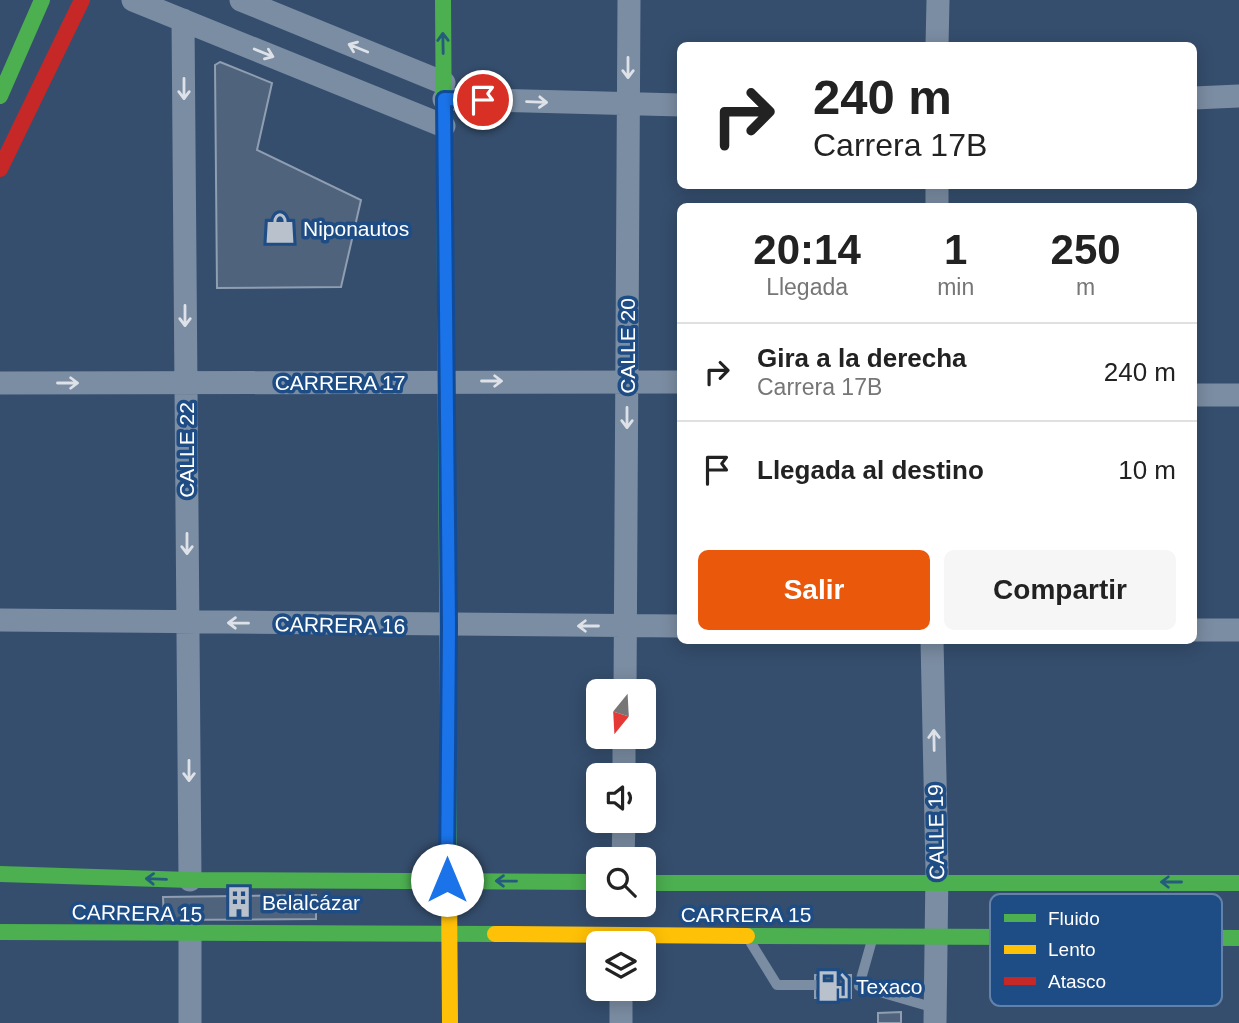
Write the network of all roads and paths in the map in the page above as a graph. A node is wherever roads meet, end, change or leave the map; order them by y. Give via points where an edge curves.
1 (42, 0) edge
2 (82, 0) edge
3 (133, 0) edge
4 (241, 0) edge
5 (443, 0) edge
6 (629, 0) edge
7 (938, 0) edge
8 (183, 20) junction
9 (937, 42) edge
10 (5, 73) edge
11 (444, 91) junction
12 (0, 96) edge
13 (1239, 96) edge
14 (1197, 97) edge
15 (628, 105) junction
16 (677, 105) edge
17 (444, 126) junction
18 (0, 169) edge
19 (627, 380) junction
20 (446, 381) junction
21 (186, 382) junction
22 (677, 382) edge
23 (0, 383) edge
24 (1197, 395) edge
25 (1239, 395) edge
26 (0, 620) edge
27 (188, 622) junction
28 (625, 625) junction
29 (449, 626) junction
30 (677, 626) edge
31 (1197, 630) edge
32 (1239, 630) edge
33 (932, 644) edge
34 (625, 679) edge
35 (2, 873) edge
36 (586, 883) edge
37 (656, 883) edge
38 (1239, 883) edge
39 (191, 886) junction
40 (937, 888) junction
41 (452, 889) junction
42 (656, 895) edge
43 (981, 896) dead end
44 (137, 920) dead end
45 (935, 926) junction
46 (990, 928) edge
47 (448, 929) junction
48 (750, 930) junction
49 (0, 932) edge
50 (190, 935) junction
51 (586, 936) edge
52 (656, 936) edge
53 (874, 936) junction
54 (815, 985) dead end
55 (621, 1001) edge
56 (935, 1015) edge
57 (190, 1023) edge
58 (450, 1023) edge
59 (621, 1023) edge

1 - 10 main road
2 - 18 main road
3 - 8 street
11 -> 4 street
11 -> 5 main road
6 -> 15 street, CALLE 20
7 - 9 street
8 -> 17 street
8 -> 21 street, CALLE 22
10 - 12 main road
11 -> 15 street
11 - 17 main road
13 - 14 street
15 - 16 street
15 - 19 street, CALLE 20
17 - 20 main road
20 -> 19 street, CARRERA 17
19 - 22 street, CARRERA 17
19 -> 28 street, CALLE 20
20 - 21 street, CARRERA 17
20 - 29 main road
23 -> 21 street, CARRERA 17
21 -> 27 street, CALLE 22
24 - 25 street
26 - 27 street, CARRERA 16
29 -> 27 street, CARRERA 16
27 -> 39 street, CALLE 22
28 -> 29 street, CARRERA 16
28 - 30 street, CARRERA 16
28 - 34 street, CALLE 20
29 - 41 main road
31 - 32 street
40 -> 33 street, CALLE 19
39 -> 35 main road, CARRERA 15
36 -> 41 main road, CARRERA 15
37 - 40 main road, CARRERA 15
38 -> 40 main road, CARRERA 15
39 - 41 main road, CARRERA 15
40 - 42 lane
40 - 43 lane
40 - 45 street, CALLE 19
41 - 47 main road
44 - 47 lane
45 - 46 main road, CARRERA 15
45 - 53 main road, CARRERA 15
45 - 56 street, CALLE 19
47 - 48 lane
47 - 50 main road, CARRERA 15
47 - 51 main road, CARRERA 15
47 - 58 main road
48 - 52 main road, CARRERA 15
48 - 53 main road, CARRERA 15
48 - 54 lane via 776,985
49 - 50 main road, CARRERA 15
50 - 57 street
53 - 56 lane via 855,986
55 - 59 street

